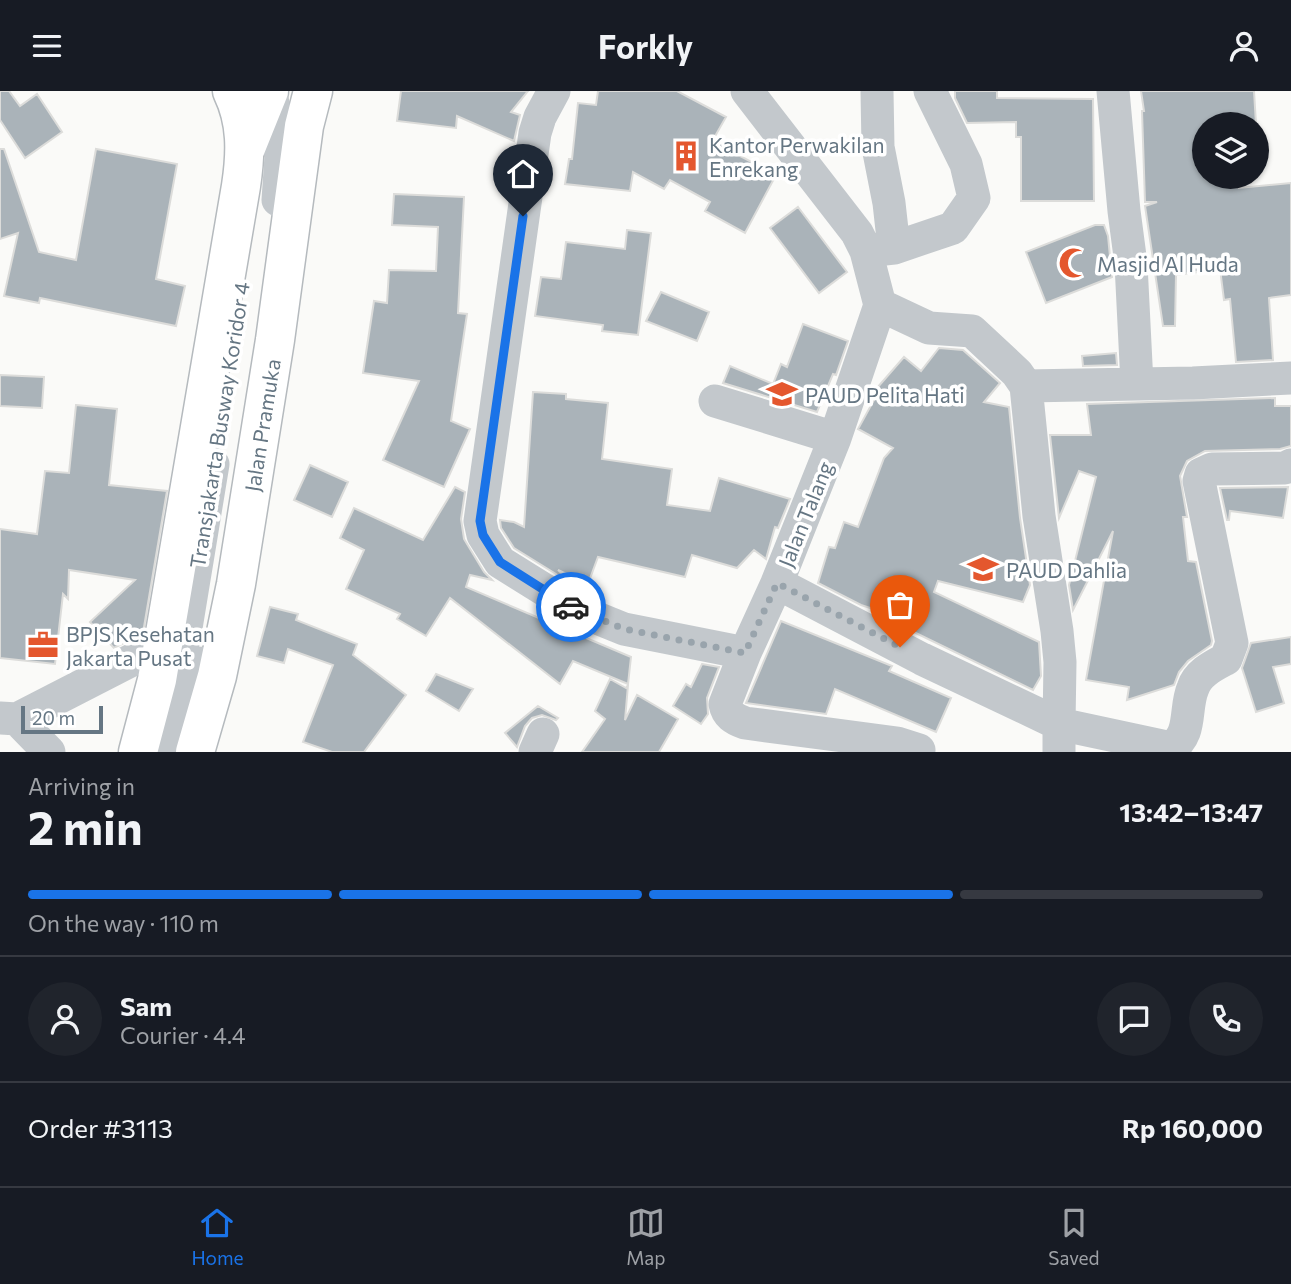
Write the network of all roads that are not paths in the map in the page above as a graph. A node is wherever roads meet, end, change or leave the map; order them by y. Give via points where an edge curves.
1 (554, 91) edge
2 (747, 91) edge
3 (877, 91) edge
4 (930, 91) edge
5 (1113, 91) edge
6 (311, 92) edge
7 (252, 117) edge
8 (880, 249) junction
9 (880, 305) junction
10 (1291, 378) edge
11 (1137, 384) junction
12 (1026, 386) junction
13 (715, 401) dead end
14 (835, 438) junction
15 (1291, 465) edge
16 (777, 583) junction
17 (163, 644) junction
18 (745, 653) junction
19 (9, 719) edge
20 (1059, 738) edge
21 (768, 739) edge
22 (919, 750) dead end
23 (50, 752) edge
24 (140, 752) edge
25 (170, 752) edge
26 (195, 752) edge

1 - 18 street via 535,133 480,521 483,535 500,562 577,610 624,629
2 - 8 street via 857,233
3 - 8 street via 878,147 888,203
4 - 8 street via 966,165 974,198 953,228
5 - 11 street via 1131,264
6 - 26 main road, Jalan Pramuka via 236,584
7 - 17 main road
7 - 24 street, Transjakarta Busway Koridor 4 via 260,154 255,204 184,640 168,694
7 - 25 street, Transjakarta Busway Koridor 4 via 281,156 276,215 214,608
8 - 9 street
9 - 12 street via 929,328 972,331
9 - 14 street, Jalan Talang
10 - 11 street
11 - 12 street
12 - 20 street via 1060,662
13 - 14 street
14 - 16 street, Jalan Talang
15 - 20 street, Jalan Talang via 1212,469 1201,474 1231,643 1226,659 1204,672 1193,687 1185,734 1179,743 1171,748
16 - 18 street
16 - 20 street, Jalan Talang via 946,671
17 - 19 street
17 - 24 main road
18 - 21 street via 726,711
19 - 23 street
21 - 22 street via 897,743

